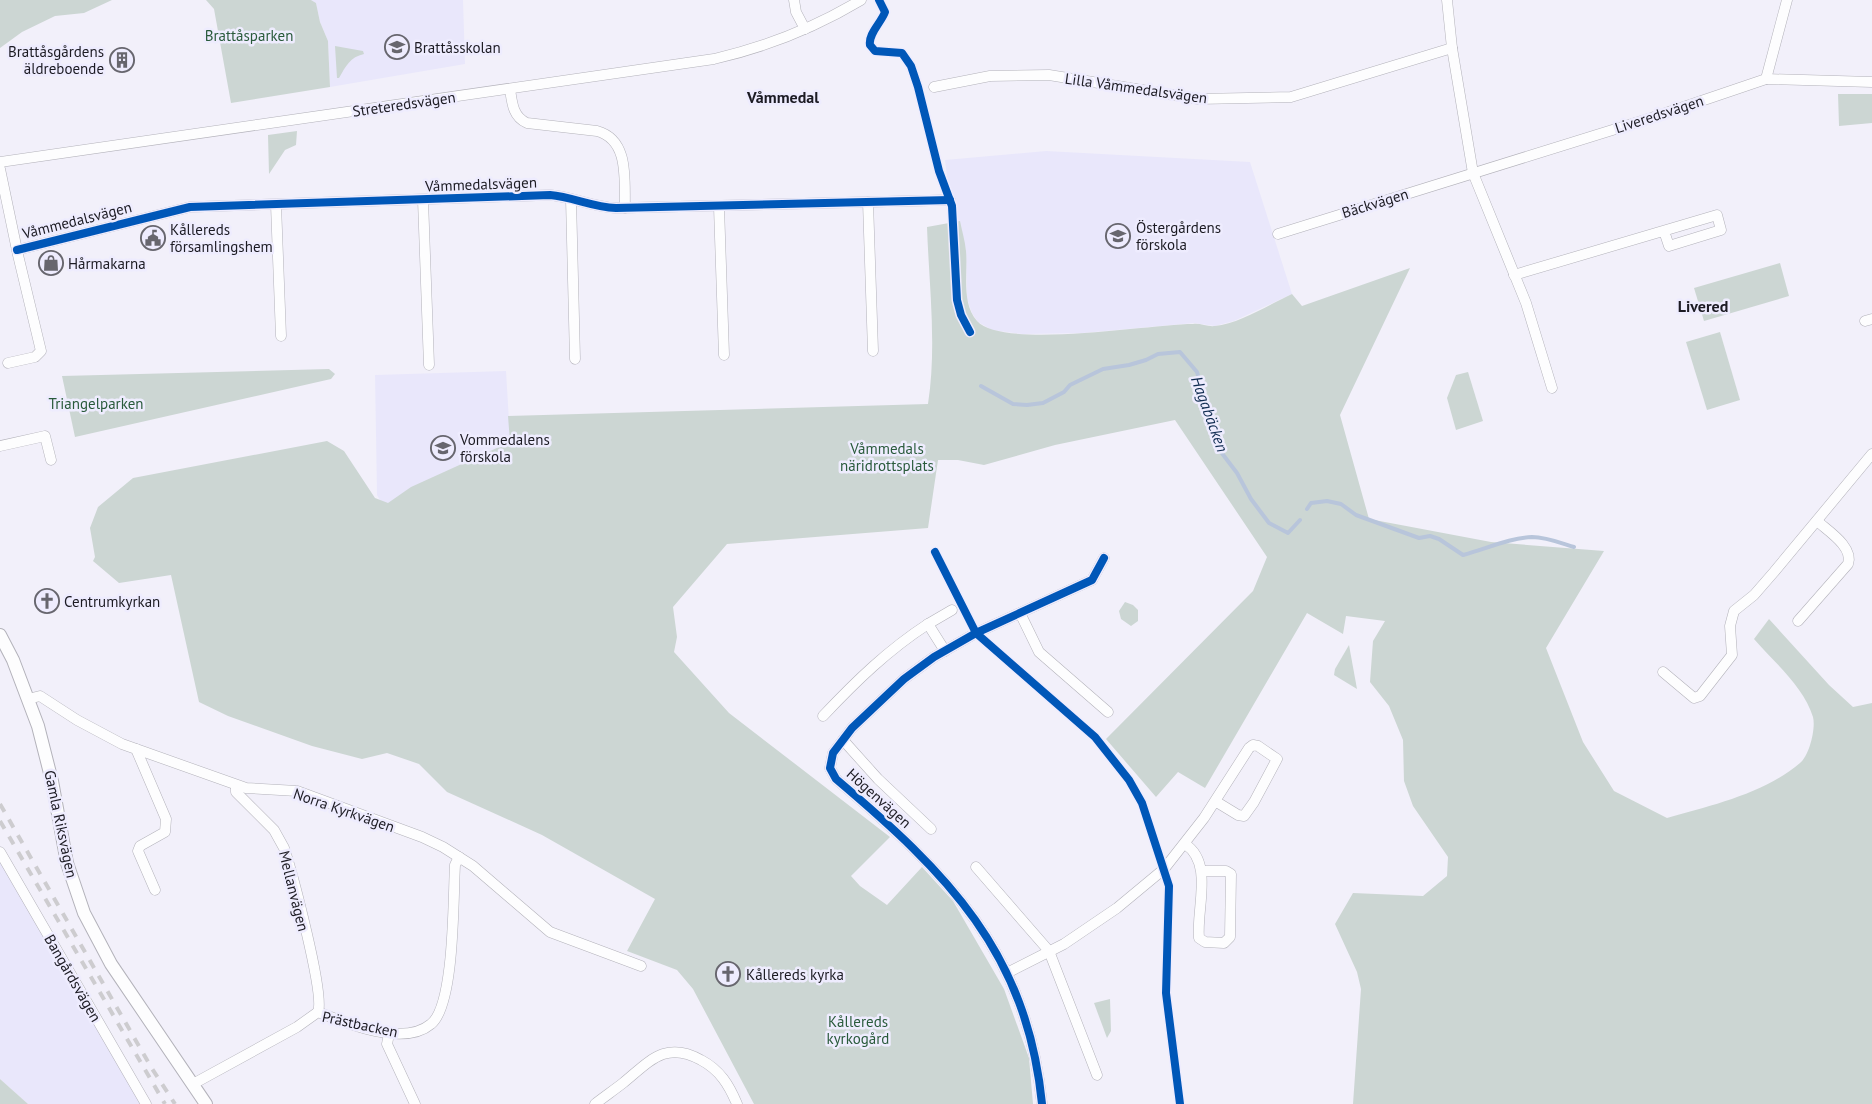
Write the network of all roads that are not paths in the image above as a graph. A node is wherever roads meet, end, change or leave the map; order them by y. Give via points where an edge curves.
1 (794, 0) edge
2 (861, 0) edge
3 (1447, 0) edge
4 (1788, 0) edge
5 (805, 29) junction
6 (1452, 48) junction
7 (1766, 79) junction
8 (1872, 82) edge
9 (934, 87) dead end
10 (510, 88) junction
11 (0, 162) edge
12 (0, 169) edge
13 (1473, 173) junction
14 (571, 199) junction
15 (424, 200) junction
16 (950, 200) dead end
17 (868, 202) junction
18 (276, 204) junction
19 (719, 207) junction
20 (625, 208) junction
21 (1664, 231) junction
22 (1278, 234) dead end
23 (17, 250) junction
24 (1514, 275) junction
25 (281, 336) dead end
26 (873, 351) dead end
27 (724, 355) dead end
28 (575, 359) dead end
29 (8, 363) dead end
30 (429, 365) dead end
31 (1552, 388) dead end
32 (0, 446) edge
33 (1872, 454) edge
34 (51, 460) dead end
35 (1816, 521) junction
36 (1104, 558) dead end
37 (952, 610) dead end
38 (1020, 613) junction
39 (1798, 621) dead end
40 (928, 624) junction
41 (0, 635) edge
42 (945, 651) junction
43 (1663, 672) dead end
44 (28, 699) junction
45 (1108, 712) dead end
46 (824, 716) dead end
47 (843, 740) junction
48 (136, 749) junction
49 (236, 786) junction
50 (1215, 801) junction
51 (931, 829) dead end
52 (1185, 844) junction
53 (0, 852) edge
54 (459, 857) junction
55 (976, 867) dead end
56 (1202, 871) junction
57 (155, 890) dead end
58 (1049, 951) junction
59 (641, 966) dead end
60 (1007, 973) junction
61 (318, 1012) junction
62 (389, 1034) junction
63 (1097, 1075) dead end
64 (192, 1084) junction
65 (146, 1104) edge
66 (206, 1104) edge
67 (416, 1104) edge
68 (595, 1104) edge
69 (737, 1104) edge
70 (1042, 1104) edge

1 - 5 street
2 - 5 street, Streteredsvägen
3 - 6 street
4 - 7 street
5 - 10 street, Streteredsvägen via 760,47 714,59
6 - 9 street, Lilla Våmmedalsvägen via 1291,97 1198,99 1048,75 990,76
6 - 13 street
7 - 8 street, Liveredsvägen
7 - 13 street, Liveredsvägen
10 - 11 street, Streteredsvägen
10 - 20 street via 519,120 527,124 597,131 616,141 623,162
12 - 23 street, Våmmedalsvägen
13 - 22 street, Bäckvägen
13 - 24 street
14 - 15 street, Våmmedalsvägen via 550,195
14 - 20 street, Våmmedalsvägen via 588,205
14 - 28 street
15 - 18 street, Våmmedalsvägen
15 - 30 street, Våmmedalsvägen
16 - 17 street, Våmmedalsvägen
17 - 19 street, Våmmedalsvägen
17 - 26 street
18 - 23 street, Våmmedalsvägen via 190,207
18 - 25 street
19 - 20 street, Våmmedalsvägen
19 - 27 street
21 - 21 street via 1716,215 1722,230 1669,246
21 - 24 street
23 - 29 street, Våmmedalsvägen via 42,351 36,357
24 - 31 street via 1536,330
32 - 34 street via 45,436
33 - 35 street
35 - 39 street via 1843,545 1850,559
35 - 43 street via 1754,595 1734,611 1730,626 1732,655 1700,696 1694,698
36 - 38 street, Högenvägen via 1092,580
37 - 40 street
38 - 42 street, Högenvägen
38 - 45 street via 1039,652
40 - 42 street
40 - 46 street via 860,676
41 - 44 street, Gamla Riksvägen
42 - 47 street, Högenvägen via 904,679
44 - 48 street, Norra Kyrkvägen via 40,696 106,737
44 - 64 street, Gamla Riksvägen via 45,752 67,863 84,913 111,964
47 - 51 street
47 - 60 street, Högenvägen via 833,753 830,768 836,779 922,856 954,891 984,931
48 - 49 street, Norra Kyrkvägen
48 - 57 street via 166,819 165,832 140,846 138,851
49 - 54 street, Norra Kyrkvägen via 297,791 422,838
49 - 61 street, Mellanvägen via 236,792 274,830 284,848 315,975 320,1000
50 - 50 street via 1253,745 1277,759 1248,813 1238,815
50 - 52 street
52 - 56 street via 1198,858
52 - 58 street via 1164,869 1117,908
53 - 65 street, Bangårdsvägen
54 - 59 street, Norra Kyrkvägen via 550,932
54 - 62 street, Prästbacken via 455,865 450,974 439,1016 416,1032
55 - 58 street
56 - 56 street via 1199,938 1205,942 1224,943 1230,937 1231,874
58 - 60 street
58 - 63 street
60 - 70 street, Högenvägen via 1036,1055
61 - 62 street, Prästbacken
61 - 64 street, Prästbacken via 297,1027
62 - 67 street via 387,1044
64 - 66 street, Gamla Riksvägen
68 - 69 street via 654,1058 669,1052 692,1055 718,1071

